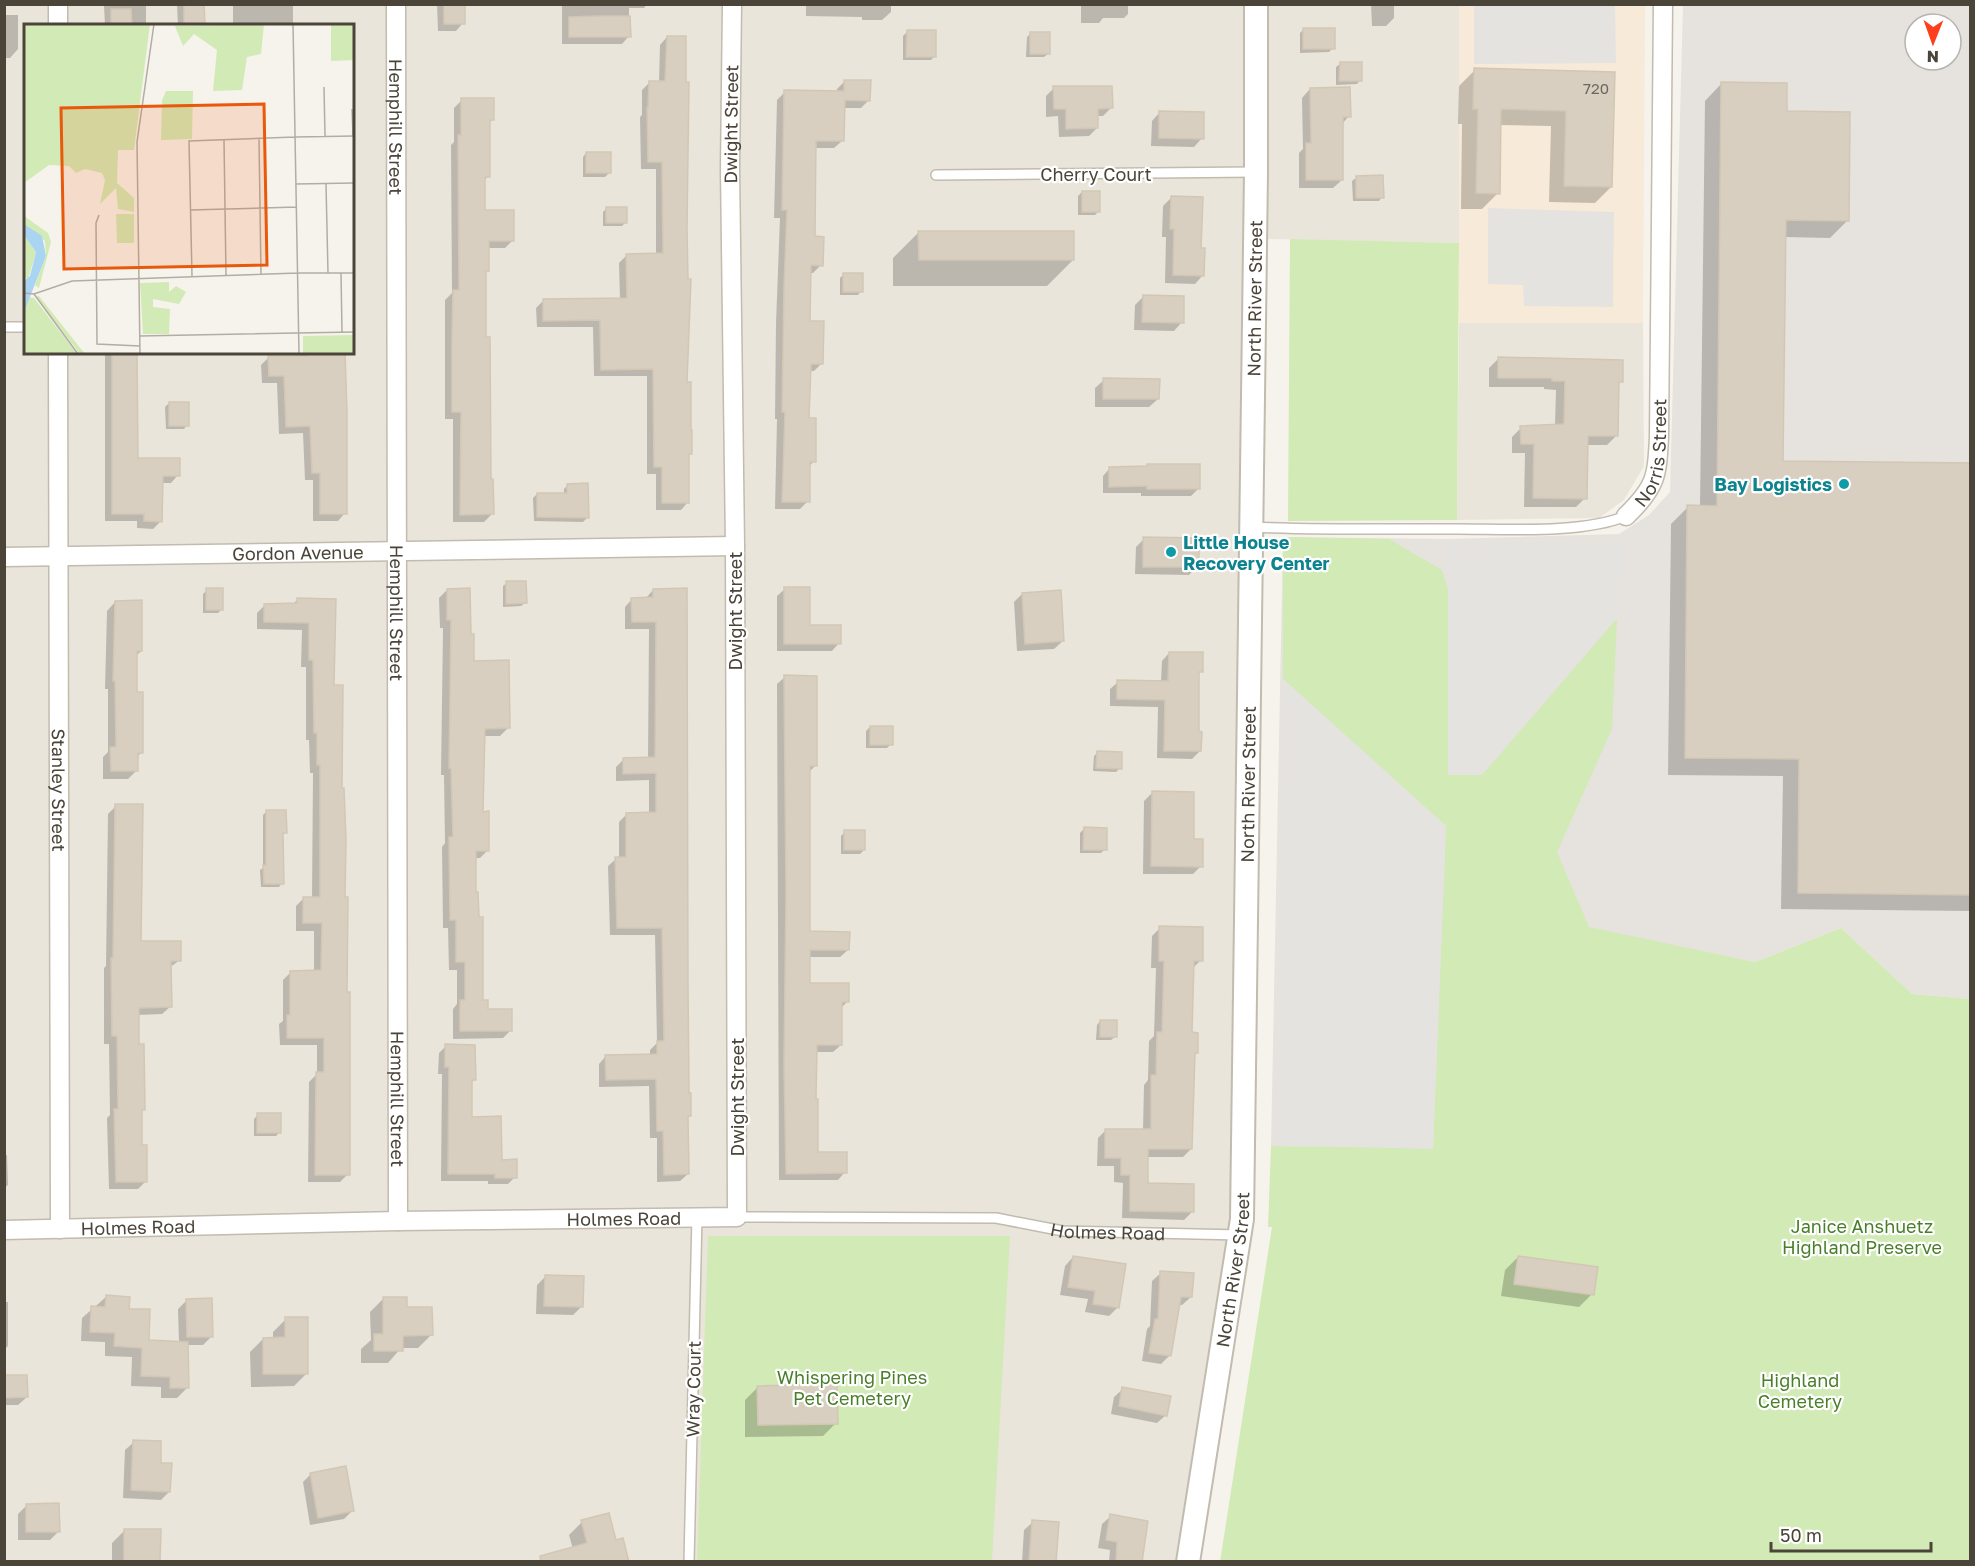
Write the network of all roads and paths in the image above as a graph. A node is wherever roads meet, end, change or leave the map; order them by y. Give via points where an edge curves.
1 (58, 4) edge
2 (396, 4) edge
3 (732, 4) edge
4 (1256, 4) edge
5 (1663, 4) edge
6 (58, 24) edge
7 (1256, 172) junction
8 (936, 175) dead end
9 (4, 327) edge
10 (24, 327) edge
11 (57, 354) edge
12 (1626, 516) joint
13 (1252, 527) junction
14 (735, 546) junction
15 (396, 551) junction
16 (57, 555) junction
17 (4, 557) edge
18 (697, 1216) junction
19 (737, 1217) junction
20 (398, 1221) junction
21 (60, 1229) junction
22 (4, 1230) edge
23 (1240, 1235) junction
24 (689, 1562) edge
25 (1188, 1562) edge

1 - 6 street
2 - 15 street, Hemphill Street
3 - 14 street, Dwight Street
4 - 7 street, North River Street
5 - 12 street, Norris Street via 1658,460 1645,498
7 - 8 lane, Cherry Court
7 - 13 street, North River Street
9 - 10 lane
11 - 16 street, Stanley Street
12 - 13 lane, Norris Street via 1577,526 1525,529
13 - 23 street, North River Street
14 - 15 street, Gordon Avenue
14 - 19 street, Dwight Street
15 - 16 street, Gordon Avenue
15 - 20 street, Hemphill Street
16 - 17 street, Gordon Avenue
16 - 21 street, Stanley Street
18 - 19 street, Holmes Road
18 - 20 street, Holmes Road
18 - 24 lane, Wray Court
19 - 23 lane, Holmes Road via 996,1218 1063,1231
20 - 21 street, Holmes Road
21 - 22 street, Holmes Road
23 - 25 street, North River Street

